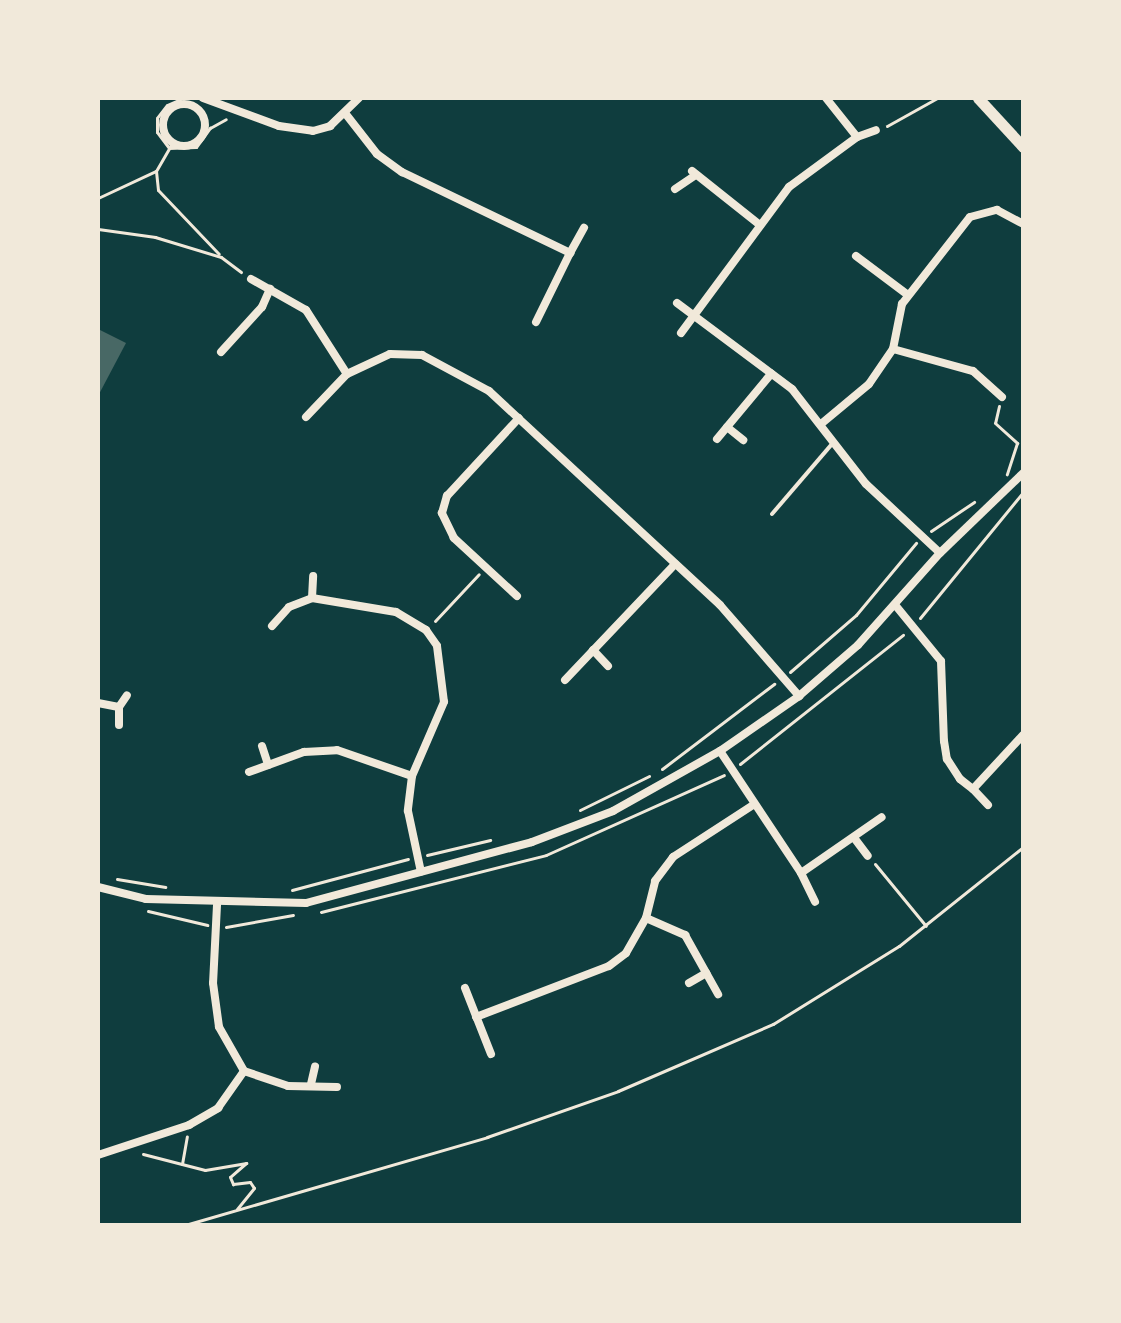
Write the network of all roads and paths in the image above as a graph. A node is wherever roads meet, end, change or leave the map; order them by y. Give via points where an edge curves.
1 (183, 98) edge
2 (359, 98) edge
3 (826, 98) edge
4 (937, 98) edge
5 (978, 98) edge
6 (199, 101) edge
7 (345, 113) junction
8 (227, 118) dead end
9 (876, 130) joint
10 (857, 137) junction
11 (170, 145) junction
12 (1023, 147) edge
13 (156, 171) junction
14 (675, 189) dead end
15 (98, 198) edge
16 (1023, 224) edge
17 (760, 225) junction
18 (584, 228) dead end
19 (98, 229) edge
20 (570, 253) junction
21 (856, 256) dead end
22 (221, 257) junction
23 (251, 279) joint
24 (270, 289) junction
25 (908, 295) junction
26 (677, 303) dead end
27 (694, 316) junction
28 (536, 322) dead end
29 (681, 333) dead end
30 (893, 349) junction
31 (221, 352) dead end
32 (347, 374) junction
33 (771, 374) junction
34 (1002, 397) joint
35 (306, 417) dead end
36 (519, 418) junction
37 (821, 424) junction
38 (727, 427) junction
39 (717, 439) dead end
40 (743, 440) dead end
41 (832, 444) junction
42 (1023, 457) edge
43 (1007, 471) junction
44 (1023, 473) edge
45 (998, 480) dead end
46 (1004, 489) junction
47 (1023, 492) edge
48 (979, 499) dead end
49 (772, 514) dead end
50 (922, 537) junction
51 (940, 553) junction
52 (675, 564) junction
53 (487, 566) junction
54 (313, 576) dead end
55 (517, 596) dead end
56 (312, 598) junction
57 (896, 606) junction
58 (914, 624) junction
59 (272, 626) dead end
60 (426, 630) junction
61 (593, 650) junction
62 (608, 666) dead end
63 (783, 677) junction
64 (565, 680) dead end
65 (127, 695) dead end
66 (799, 696) junction
67 (98, 703) edge
68 (119, 707) junction
69 (119, 725) dead end
70 (1023, 735) edge
71 (262, 746) dead end
72 (720, 751) junction
73 (268, 765) junction
74 (732, 771) junction
75 (249, 772) dead end
76 (412, 776) junction
77 (973, 789) junction
78 (753, 805) junction
79 (988, 805) dead end
80 (573, 813) dead end
81 (882, 817) dead end
82 (493, 839) dead end
83 (855, 839) junction
84 (1023, 847) edge
85 (868, 856) joint
86 (416, 857) junction
87 (421, 872) junction
88 (801, 873) junction
89 (103, 876) dead end
90 (98, 887) edge
91 (167, 887) dead end
92 (290, 890) dead end
93 (815, 902) dead end
94 (217, 905) junction
95 (135, 907) dead end
96 (313, 913) dead end
97 (301, 914) dead end
98 (646, 918) junction
99 (926, 926) junction
100 (217, 928) junction
101 (706, 973) junction
102 (689, 983) dead end
103 (465, 988) dead end
104 (718, 994) dead end
105 (476, 1017) junction
106 (491, 1054) dead end
107 (315, 1066) dead end
108 (244, 1071) junction
109 (311, 1084) junction
110 (337, 1087) dead end
111 (189, 1125) junction
112 (119, 1148) junction
113 (98, 1155) edge
114 (182, 1164) junction
115 (235, 1210) junction
116 (185, 1225) edge

1 - 11 path via 167,105 157,118 157,132
2 - 7 street
3 - 10 street
4 - 9 path
5 - 12 street
6 - 7 street via 313,131
6 - 11 street via 167,111 162,125
6 - 11 street via 204,117 201,138 189,145
7 - 20 street via 377,154 402,172
8 - 11 path via 210,128 196,147
9 - 10 street
10 - 17 street via 789,187
11 - 13 path
13 - 15 path
13 - 22 path via 158,190
14 - 17 street via 694,173
16 - 25 street via 997,210 970,217
17 - 27 street
18 - 20 street
19 - 22 path via 155,237
20 - 28 street
21 - 25 street
22 - 23 path
23 - 24 street
24 - 31 street via 262,307
24 - 32 street via 306,310
25 - 30 street
26 - 27 street
27 - 29 street
27 - 33 street
30 - 34 street via 973,371
30 - 37 street via 869,384
32 - 35 street
32 - 36 street via 390,354 422,355 468,376
33 - 37 street via 792,389
33 - 38 street
34 - 43 path via 995,423 1017,443
36 - 52 street
36 - 53 street via 447,496 442,513 454,538
37 - 41 street
38 - 39 street
38 - 40 street
41 - 49 lane
41 - 50 street
42 - 43 path
43 - 45 path
43 - 46 path
44 - 46 street
46 - 51 street
47 - 58 path
48 - 50 path
50 - 51 street
50 - 63 path via 856,615
51 - 57 street
52 - 61 street
52 - 63 street via 750,635
53 - 55 street
53 - 60 path
54 - 56 street
56 - 59 street via 289,607
56 - 60 street via 396,612
57 - 58 street
57 - 66 street
58 - 74 path
58 - 77 street via 941,661 947,759
60 - 76 street via 442,657 444,702
61 - 62 street
61 - 64 street
63 - 66 street
63 - 80 path via 659,771
65 - 68 street
66 - 72 street
67 - 68 street
68 - 69 street
70 - 77 street
71 - 73 street
72 - 74 street
72 - 87 street via 573,828
73 - 75 street
73 - 76 street via 304,752 337,750
74 - 78 street
74 - 96 path via 546,855
76 - 86 street via 408,811
77 - 79 street
78 - 88 street
78 - 98 street via 673,857 655,881
81 - 83 street
82 - 86 path
83 - 85 street
83 - 88 street
84 - 99 path
85 - 99 path
86 - 87 street
86 - 92 path
87 - 94 street via 306,903
88 - 93 street
89 - 91 path
90 - 94 street via 146,899
94 - 100 street
95 - 100 path
97 - 100 path
98 - 101 street via 685,935
98 - 105 street via 626,953 609,966
99 - 115 path via 773,1024 618,1091 487,1137
100 - 108 street via 213,983 219,1027
101 - 102 street
101 - 104 street
103 - 105 street
105 - 106 street
107 - 109 street
108 - 109 street via 288,1086
108 - 111 street via 225,1103
109 - 110 street
111 - 112 street
111 - 114 path
112 - 113 street
112 - 114 path
114 - 115 path via 205,1170 246,1163 230,1177 233,1184 250,1182 254,1188
115 - 116 path

